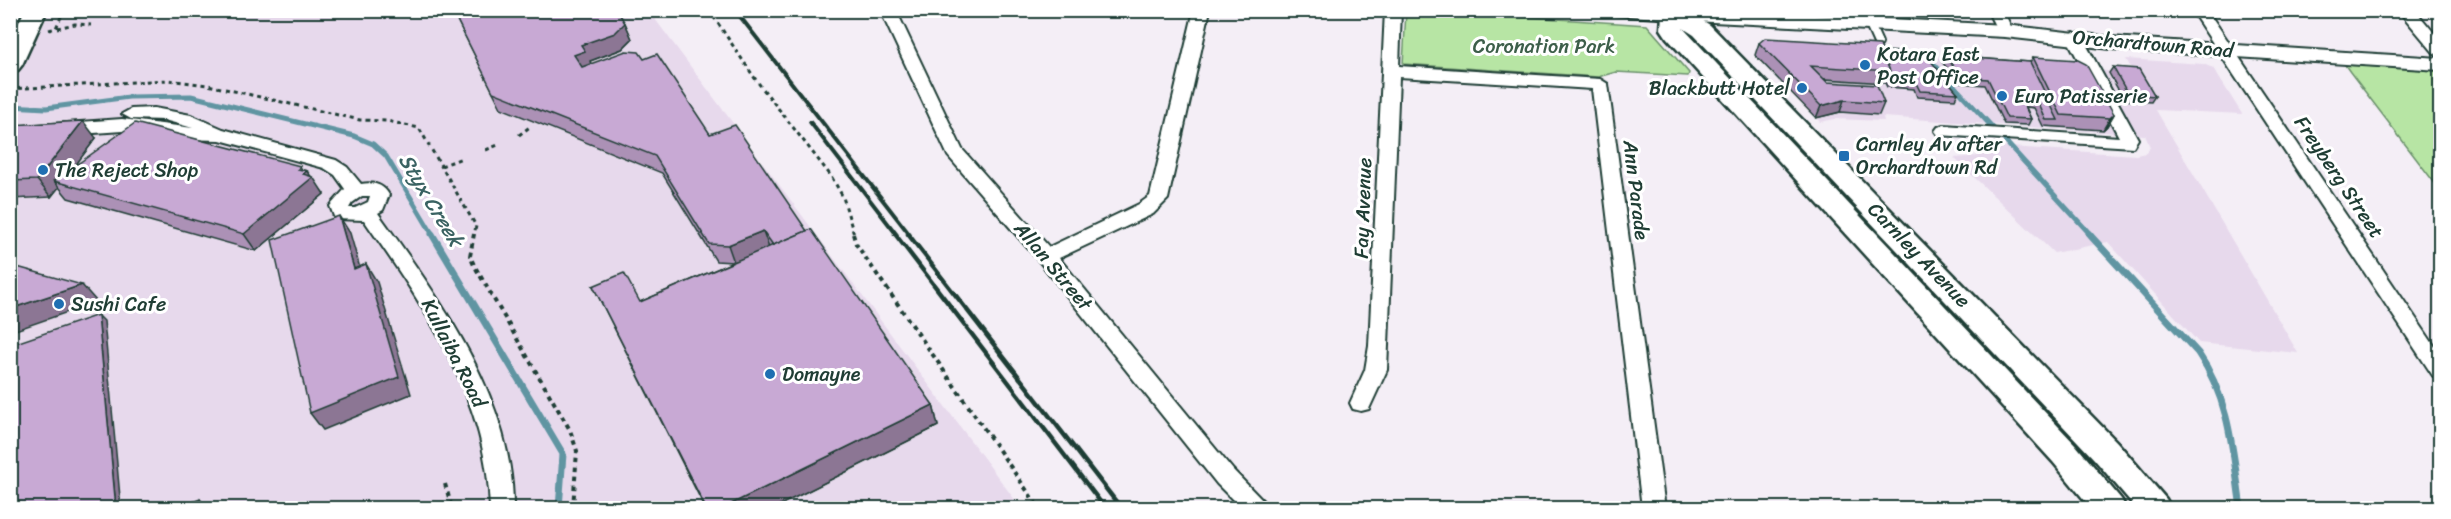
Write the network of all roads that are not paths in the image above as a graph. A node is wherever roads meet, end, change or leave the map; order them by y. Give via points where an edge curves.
1 (17, 10) edge
2 (36, 10) edge
3 (888, 10) edge
4 (1202, 10) edge
5 (1394, 10) edge
6 (1614, 10) edge
7 (1995, 10) edge
8 (2199, 10) edge
9 (2406, 10) edge
10 (1671, 12) edge
11 (1740, 18) junction
12 (1869, 23) junction
13 (2005, 31) junction
14 (10, 32) edge
15 (2074, 37) junction
16 (1878, 43) edge
17 (1719, 49) junction
18 (2440, 50) edge
19 (2226, 51) junction
20 (2440, 64) edge
21 (10, 65) edge
22 (1391, 71) junction
23 (10, 122) edge
24 (1944, 131) dead end
25 (10, 133) edge
26 (220, 134) junction
27 (356, 191) junction
28 (369, 212) junction
29 (1046, 256) junction
30 (2440, 370) edge
31 (1361, 403) dead end
32 (1252, 506) edge
33 (502, 508) edge
34 (1654, 508) edge
35 (2110, 508) edge
36 (2155, 508) edge

1 - 14 main road
2 - 21 main road
3 - 29 street, Allan Street via 949,144
4 - 29 street via 1159,199 1146,209
5 - 22 street, Fay Avenue
6 - 10 street, Orchardtown Road
7 - 13 street
8 - 19 street, Freyberg Street
9 - 18 street
10 - 11 street, Orchardtown Road
10 - 17 main road, Carnley Avenue via 1702,30
10 - 35 main road, Carnley Avenue via 1672,29 2064,453
11 - 12 street, Orchardtown Road
11 - 17 street via 1724,34
12 - 13 street, Orchardtown Road
12 - 16 lane
13 - 15 street, Orchardtown Road
15 - 19 street, Orchardtown Road
15 - 24 street via 2129,139 2127,143
17 - 36 main road, Carnley Avenue via 2097,442
19 - 20 street, Orchardtown Road
19 - 30 street, Freyberg Street
22 - 31 street, Fay Avenue via 1379,346 1376,370
22 - 34 street, Ann Parade via 1600,84
23 - 26 street via 159,114 196,121
25 - 26 street via 122,125
26 - 27 street via 330,164 341,171
27 - 28 street via 378,192 381,199
27 - 28 street via 342,201 339,210 350,216
28 - 33 street, Kullaiba Road via 425,296 472,384 491,428
29 - 32 street, Allan Street

